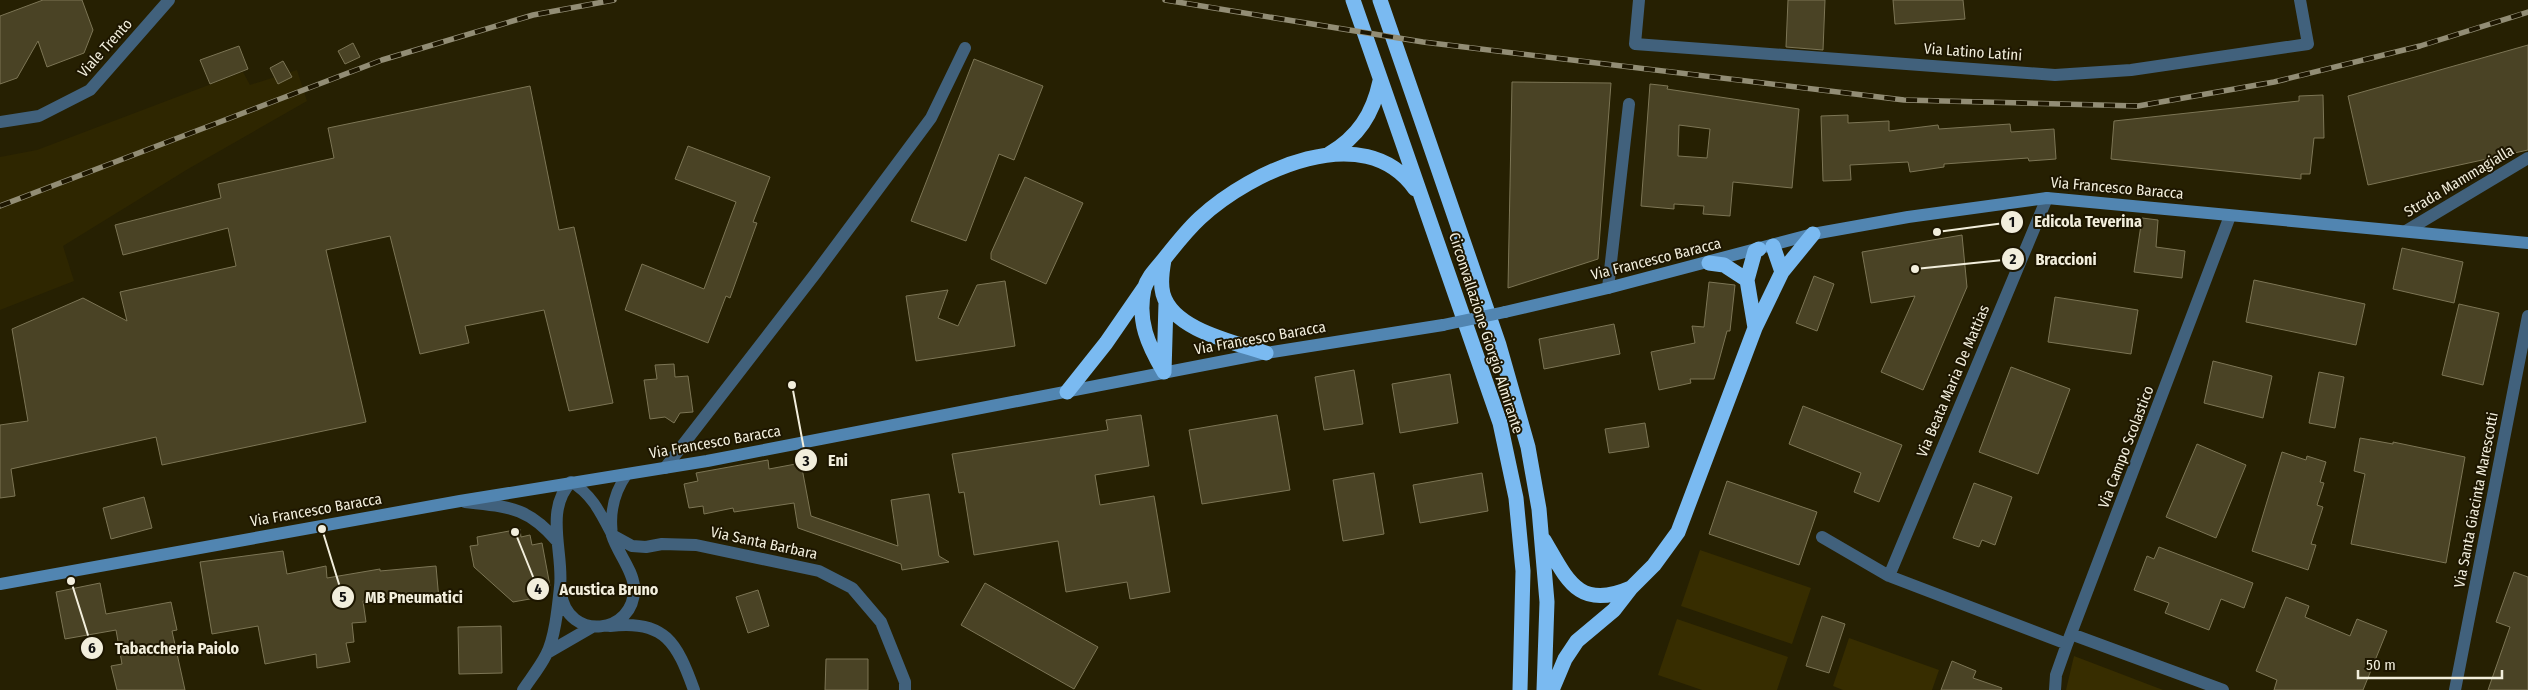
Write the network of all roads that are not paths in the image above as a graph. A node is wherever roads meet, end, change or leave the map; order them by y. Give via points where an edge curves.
1 (169, 0) edge
2 (1353, 0) edge
3 (1380, 0) edge
4 (1639, 0) edge
5 (2300, 0) edge
6 (965, 48) dead end
7 (1380, 81) junction
8 (1629, 104) dead end
9 (0, 122) edge
10 (1328, 154) junction
11 (2528, 158) edge
12 (2047, 198) junction
13 (1426, 207) junction
14 (2230, 216) junction
15 (2406, 231) junction
16 (1813, 234) junction
17 (2528, 243) edge
18 (1766, 248) junction
19 (1164, 260) junction
20 (1709, 263) junction
21 (1782, 272) junction
22 (1747, 280) junction
23 (1145, 287) junction
24 (1608, 288) junction
25 (1166, 303) junction
26 (2528, 316) edge
27 (1755, 328) junction
28 (1266, 353) junction
29 (1164, 372) junction
30 (1067, 392) junction
31 (665, 468) junction
32 (627, 474) junction
33 (571, 482) junction
34 (460, 501) junction
35 (612, 534) junction
36 (1541, 534) junction
37 (1822, 537) dead end
38 (557, 541) junction
39 (1889, 576) junction
40 (0, 584) edge
41 (560, 588) junction
42 (1631, 588) junction
43 (610, 626) junction
44 (592, 627) junction
45 (2069, 639) junction
46 (548, 653) junction
47 (523, 690) edge
48 (694, 690) edge
49 (905, 690) edge
50 (1520, 690) edge
51 (1544, 690) edge
52 (1552, 690) edge
53 (2055, 690) edge
54 (2222, 690) edge
55 (2455, 690) edge

1 - 9 street, Viale Trento via 90,90 39,116
2 - 7 highway, Circonvallazione Giorgio Almirante
3 - 36 highway, Circonvallazione Giorgio Almirante via 1499,345 1528,447
4 - 5 street, Via Latino Latini via 1635,44 2055,75 2130,70 2308,44
6 - 31 street via 931,118
7 - 10 highway via 1374,105 1360,128 1340,148
7 - 13 highway, Circonvallazione Giorgio Almirante
8 - 24 street
10 - 13 highway via 1364,155 1389,164 1411,182
10 - 19 highway via 1280,168 1251,182 1200,217
11 - 15 street, Strada Mammagialla
12 - 14 main road, Via Francesco Baracca
12 - 16 main road, Via Francesco Baracca
12 - 39 street, Via Beata Maria De Mattias
13 - 50 highway, Circonvallazione Giorgio Almirante via 1500,423 1516,498 1523,571
14 - 15 main road, Via Francesco Baracca
14 - 45 street, Via Campo Scolastico
15 - 17 main road, Via Francesco Baracca
16 - 18 main road, Via Francesco Baracca
16 - 21 highway
18 - 20 main road, Via Francesco Baracca
18 - 21 highway
18 - 22 highway via 1755,251
19 - 23 highway
19 - 25 highway via 1161,283
20 - 22 highway via 1724,265
20 - 24 main road, Via Francesco Baracca
21 - 27 highway
22 - 27 highway
23 - 29 highway via 1141,312 1143,327 1150,349
23 - 30 highway
24 - 28 main road, Via Francesco Baracca, bridge via 1443,325
25 - 28 highway via 1177,316 1195,327
25 - 29 highway
26 - 55 street, Via Santa Giacinta Marescotti
27 - 42 highway via 1678,532 1654,565
28 - 29 main road, Via Francesco Baracca
29 - 30 main road, Via Francesco Baracca
30 - 31 main road, Via Francesco Baracca
31 - 32 main road, Via Francesco Baracca
32 - 33 main road, Via Francesco Baracca
32 - 35 lane via 615,495
33 - 34 main road, Via Francesco Baracca
33 - 35 lane via 595,504
33 - 38 street via 560,504
34 - 38 street via 516,509 536,520
34 - 40 main road, Via Francesco Baracca
35 - 43 street via 633,580 634,590 628,609
35 - 49 street, Via Santa Barbara via 632,546 696,545 819,571 852,588 881,622 905,682
36 - 42 highway via 1574,588 1597,596 1609,596
36 - 51 highway, Circonvallazione Giorgio Almirante via 1547,602
37 - 39 street
38 - 41 street
39 - 45 street
41 - 44 street via 566,608 582,624
41 - 46 street
42 - 52 highway via 1614,610 1577,641 1565,659
43 - 44 street
43 - 48 street via 644,625 662,633 683,659
44 - 46 street
45 - 53 street, Via Campo Scolastico via 2056,676
45 - 54 street
46 - 47 street

